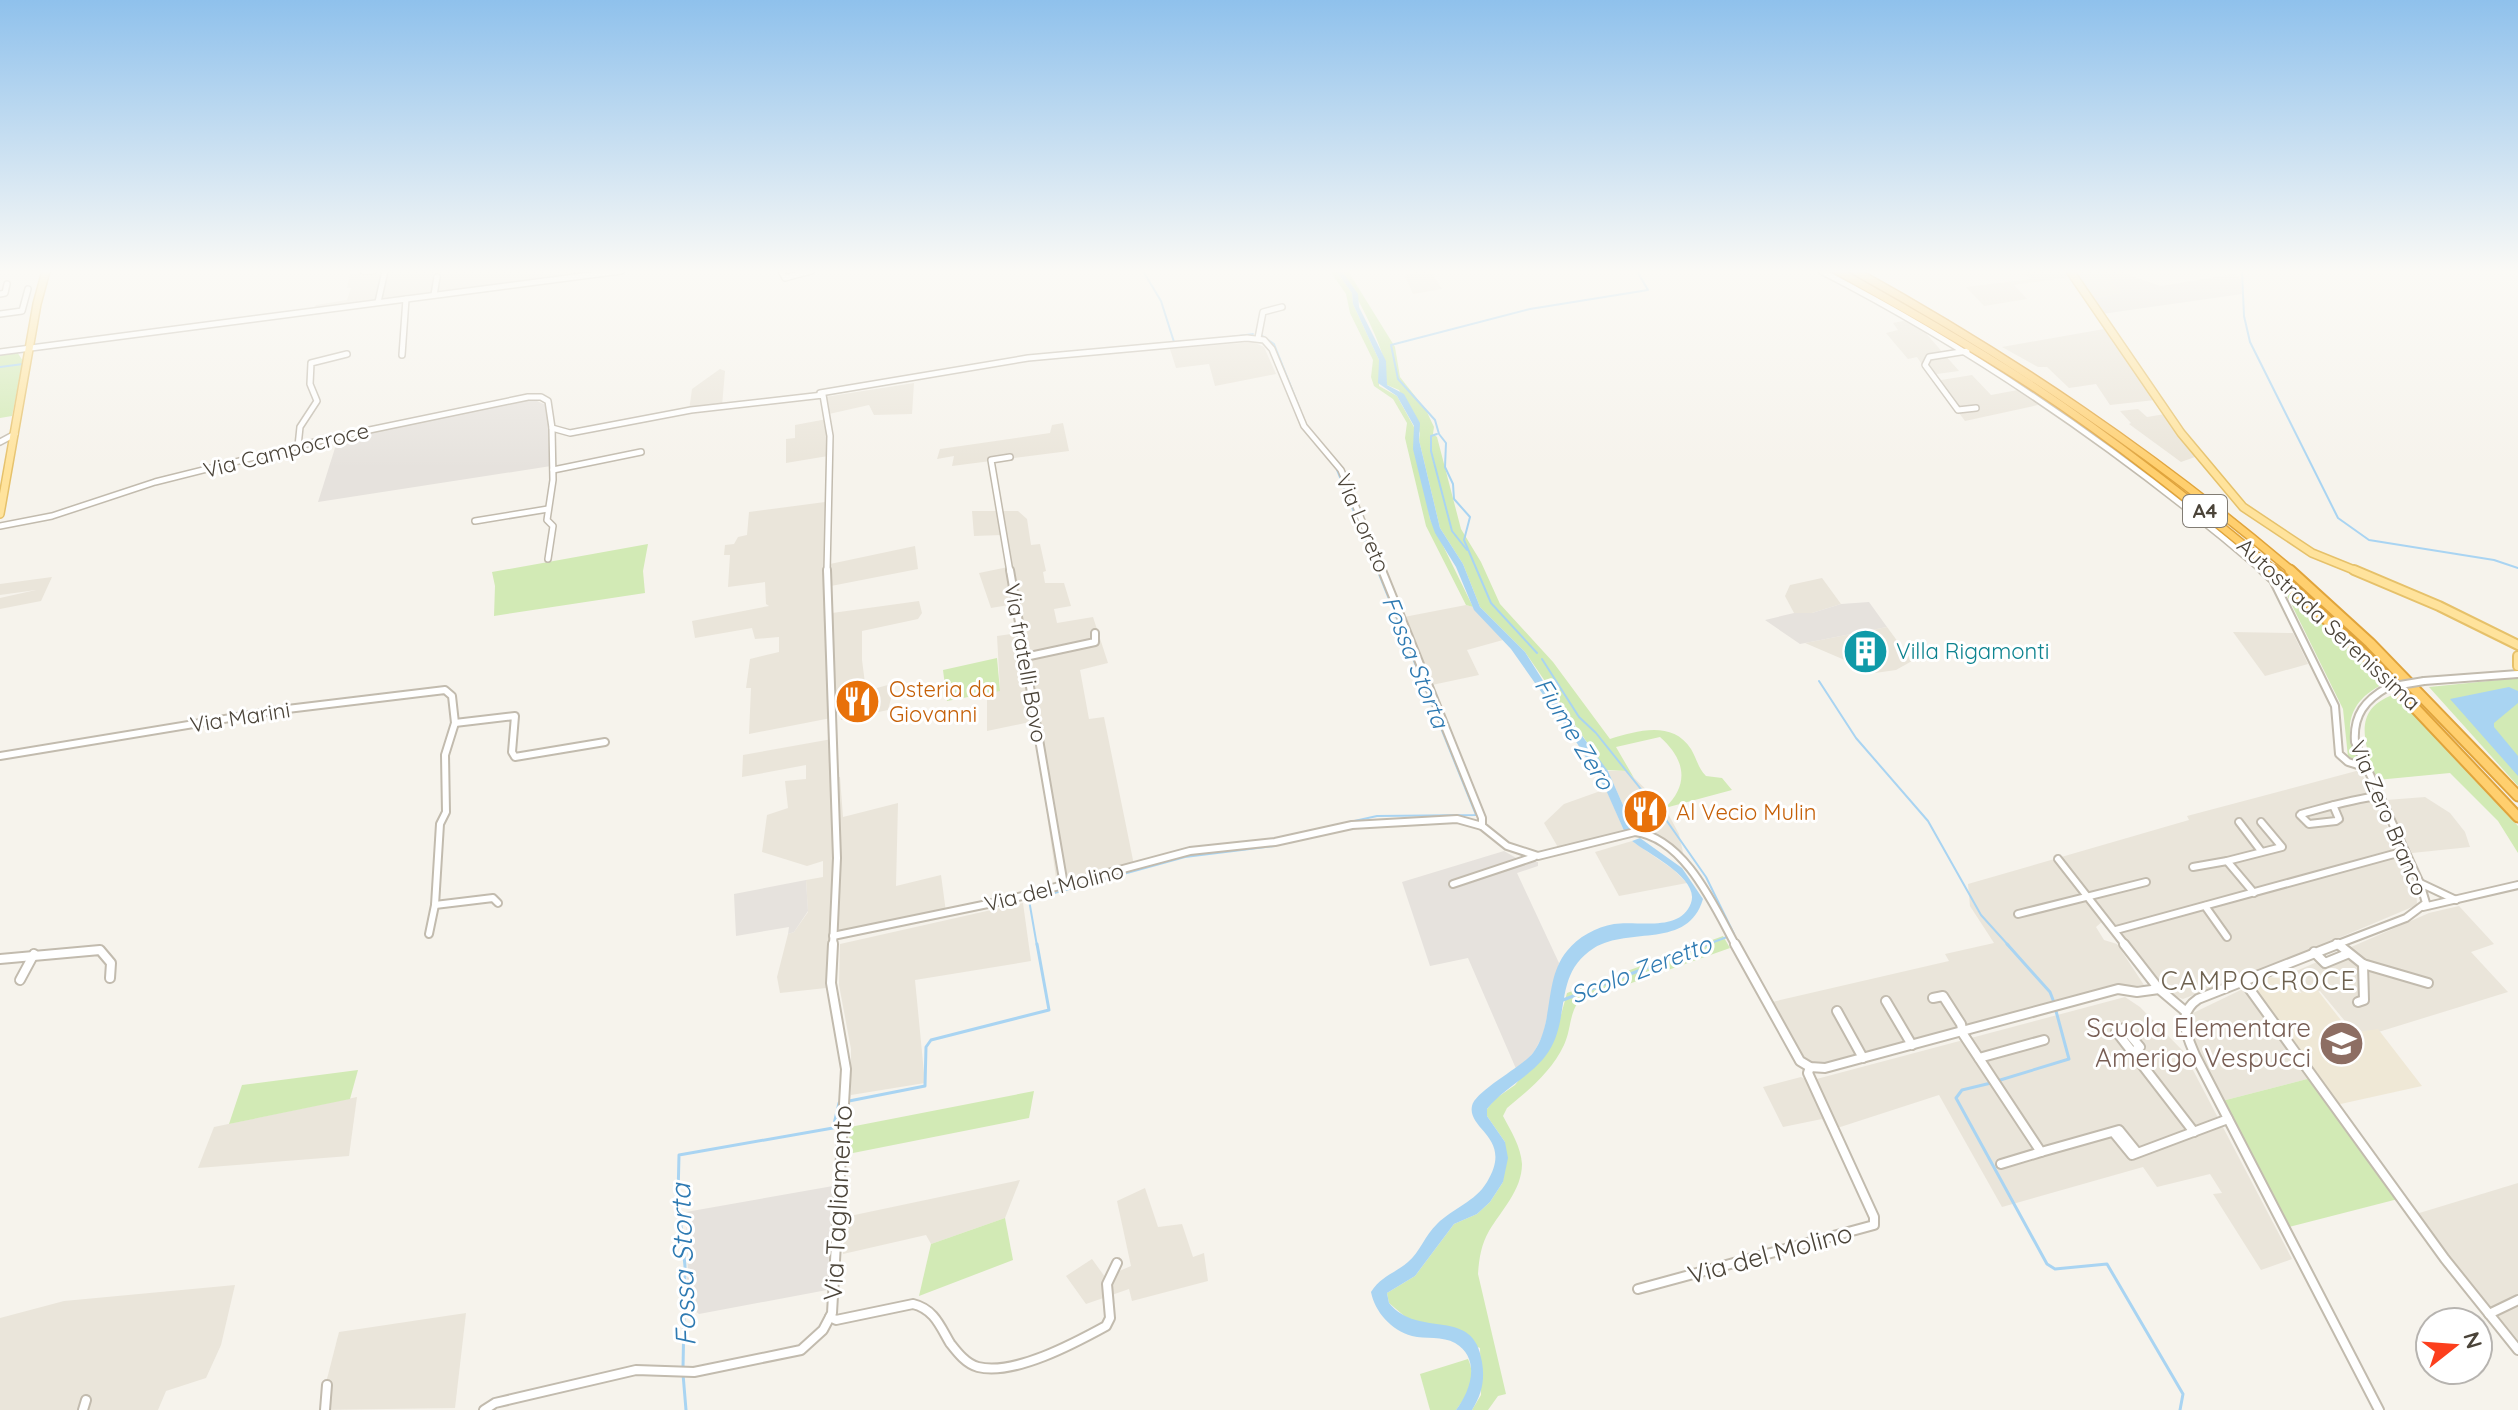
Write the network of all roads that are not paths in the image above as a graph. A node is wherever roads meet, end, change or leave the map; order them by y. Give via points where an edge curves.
1 (31, 337) edge
2 (120, 337) edge
3 (403, 337) edge
4 (1943, 337) edge
5 (1953, 337) edge
6 (1971, 337) edge
7 (2115, 337) edge
8 (1258, 338) joint
9 (29, 349) junction
10 (1967, 351) junction
11 (0, 352) edge
12 (347, 354) dead end
13 (402, 355) dead end
14 (817, 393) junction
15 (1976, 408) dead end
16 (552, 428) junction
17 (15, 438) junction
18 (0, 442) edge
19 (298, 446) junction
20 (641, 452) dead end
21 (1010, 457) dead end
22 (553, 470) junction
23 (2, 503) edge
24 (548, 509) junction
25 (0, 514) edge
26 (475, 521) dead end
27 (0, 526) edge
28 (548, 559) dead end
29 (1095, 633) dead end
30 (2503, 639) junction
31 (2518, 645) edge
32 (1025, 657) junction
33 (2516, 664) edge
34 (455, 723) junction
35 (605, 742) dead end
36 (0, 756) edge
37 (2364, 767) junction
38 (2379, 796) junction
39 (2518, 796) edge
40 (2333, 805) junction
41 (2518, 817) edge
42 (2239, 822) dead end
43 (2261, 822) dead end
44 (1482, 826) junction
45 (2261, 851) junction
46 (2405, 851) junction
47 (1538, 856) junction
48 (2058, 859) dead end
49 (2227, 861) junction
50 (2193, 867) dead end
51 (2146, 882) dead end
52 (2420, 883) junction
53 (1453, 884) dead end
54 (1064, 885) junction
55 (2518, 885) edge
56 (2254, 893) junction
57 (2087, 895) junction
58 (2456, 900) junction
59 (498, 903) dead end
60 (435, 905) junction
61 (2205, 906) junction
62 (2423, 907) junction
63 (2018, 914) dead end
64 (2116, 930) junction
65 (429, 934) dead end
66 (833, 936) junction
67 (2227, 937) dead end
68 (2336, 943) junction
69 (2314, 952) junction
70 (34, 954) junction
71 (2347, 954) junction
72 (0, 959) edge
73 (2363, 964) junction
74 (110, 978) dead end
75 (20, 980) dead end
76 (2243, 980) junction
77 (2428, 983) dead end
78 (2159, 989) junction
79 (1933, 998) dead end
80 (1886, 1001) dead end
81 (2358, 1002) dead end
82 (1837, 1011) dead end
83 (2185, 1011) junction
84 (1963, 1031) junction
85 (2044, 1040) dead end
86 (1912, 1045) junction
87 (2133, 1052) dead end
88 (1863, 1058) junction
89 (1979, 1058) junction
90 (1810, 1067) junction
91 (2228, 1119) junction
92 (2194, 1132) junction
93 (2041, 1152) junction
94 (2001, 1164) dead end
95 (1117, 1263) dead end
96 (1638, 1289) dead end
97 (2518, 1300) edge
98 (2483, 1306) edge
99 (2494, 1312) edge
100 (830, 1317) junction
101 (2494, 1320) edge
102 (2518, 1350) edge
103 (327, 1385) dead end
104 (86, 1400) dead end
105 (83, 1410) edge
106 (325, 1410) edge
107 (484, 1410) edge
108 (2379, 1410) edge

1 - 9 main road
2 - 9 street
3 - 13 street
4 - 10 street
5 - 41 highway, Autostrada Serenissima / A4 via 2095,426 2189,498 2342,631
6 - 39 highway, Autostrada Serenissima / A4 via 2106,423 2282,562 2386,656
7 - 30 main road via 2181,433 2243,507 2312,553
8 - 14 street via 1028,358
8 - 44 street, Via Loreto via 1272,349 1298,415 1332,455 1351,491
9 - 11 street
9 - 17 main road
10 - 15 street via 1929,357 1925,365 1958,410
10 - 37 street via 2183,503 2273,580 2335,706 2339,754
12 - 19 street via 311,363 308,376 318,400 300,426
14 - 16 street via 570,433
14 - 66 street via 823,395 830,436 826,530 837,858
16 - 19 street, Via Campocroce via 548,401 535,396
16 - 22 street, Via Campocroce
17 - 18 street
17 - 23 main road
19 - 27 street, Via Campocroce
20 - 22 street
21 - 32 street, Via fratelli Bovo via 991,460
22 - 24 street, Via Campocroce
23 - 25 main road
24 - 26 street
24 - 28 street, Via Campocroce via 547,520 553,526
29 - 32 street via 1095,642
30 - 31 main road
30 - 33 main road
32 - 54 street, Via fratelli Bovo
33 - 37 street, Via Zero Branco, bridge via 2388,687 2369,697 2354,724
34 - 35 street via 515,716 515,757
34 - 36 street, Via Marini via 452,696 445,690 279,710
34 - 60 street via 445,755 446,812 440,824
37 - 38 street, Via Zero Branco
38 - 40 street
38 - 46 street, Via Zero Branco
40 - 40 street via 2301,814 2300,815 2309,824 2336,821
42 - 45 street
43 - 45 street via 2282,847
44 - 47 street, Via del Molino via 1507,846
44 - 54 street, Via del Molino via 1432,818 1352,825 1275,842 1190,851
45 - 49 street
46 - 52 street, Via Zero Branco
46 - 56 street
47 - 53 street
47 - 90 street, Via del Molino via 1647,834 1695,873 1800,1061
48 - 57 street
49 - 50 street
49 - 56 street
51 - 57 street
52 - 58 street
52 - 62 street, Via Zero Branco
54 - 66 street, Via del Molino
55 - 58 street
56 - 61 street
57 - 63 street
57 - 64 street
58 - 62 street
59 - 60 street via 493,898
60 - 65 street
61 - 64 street
61 - 67 street
62 - 68 street, Via Zero Branco
64 - 78 street
66 - 100 street, Via Tagliamento via 831,983 845,1057
68 - 69 street, Via Zero Branco
68 - 71 street
69 - 71 street via 2325,963
69 - 76 street, Via Zero Branco
70 - 72 street
70 - 74 street via 100,950 111,963
70 - 75 street
71 - 73 street
73 - 77 street
73 - 81 street via 2364,1000
76 - 83 street, Via Zero Branco via 2198,999
76 - 98 street
78 - 83 street
78 - 84 street via 2118,989
79 - 84 street via 1943,996
80 - 86 street
82 - 88 street
83 - 91 street via 2186,1034
84 - 86 street
84 - 89 street
85 - 89 street
86 - 88 street
87 - 92 street
88 - 90 street
89 - 93 street
90 - 96 street, Via del Molino via 1808,1073 1874,1225
91 - 92 street
91 - 108 street
92 - 93 street via 2136,1154 2130,1154 2114,1133
93 - 94 street
95 - 100 street via 1107,1284 1106,1326 1054,1352 989,1368 963,1358 920,1305
97 - 99 street
100 - 107 street, Via Tagliamento via 801,1350 694,1372 636,1370
101 - 102 street
103 - 106 street
104 - 105 street

